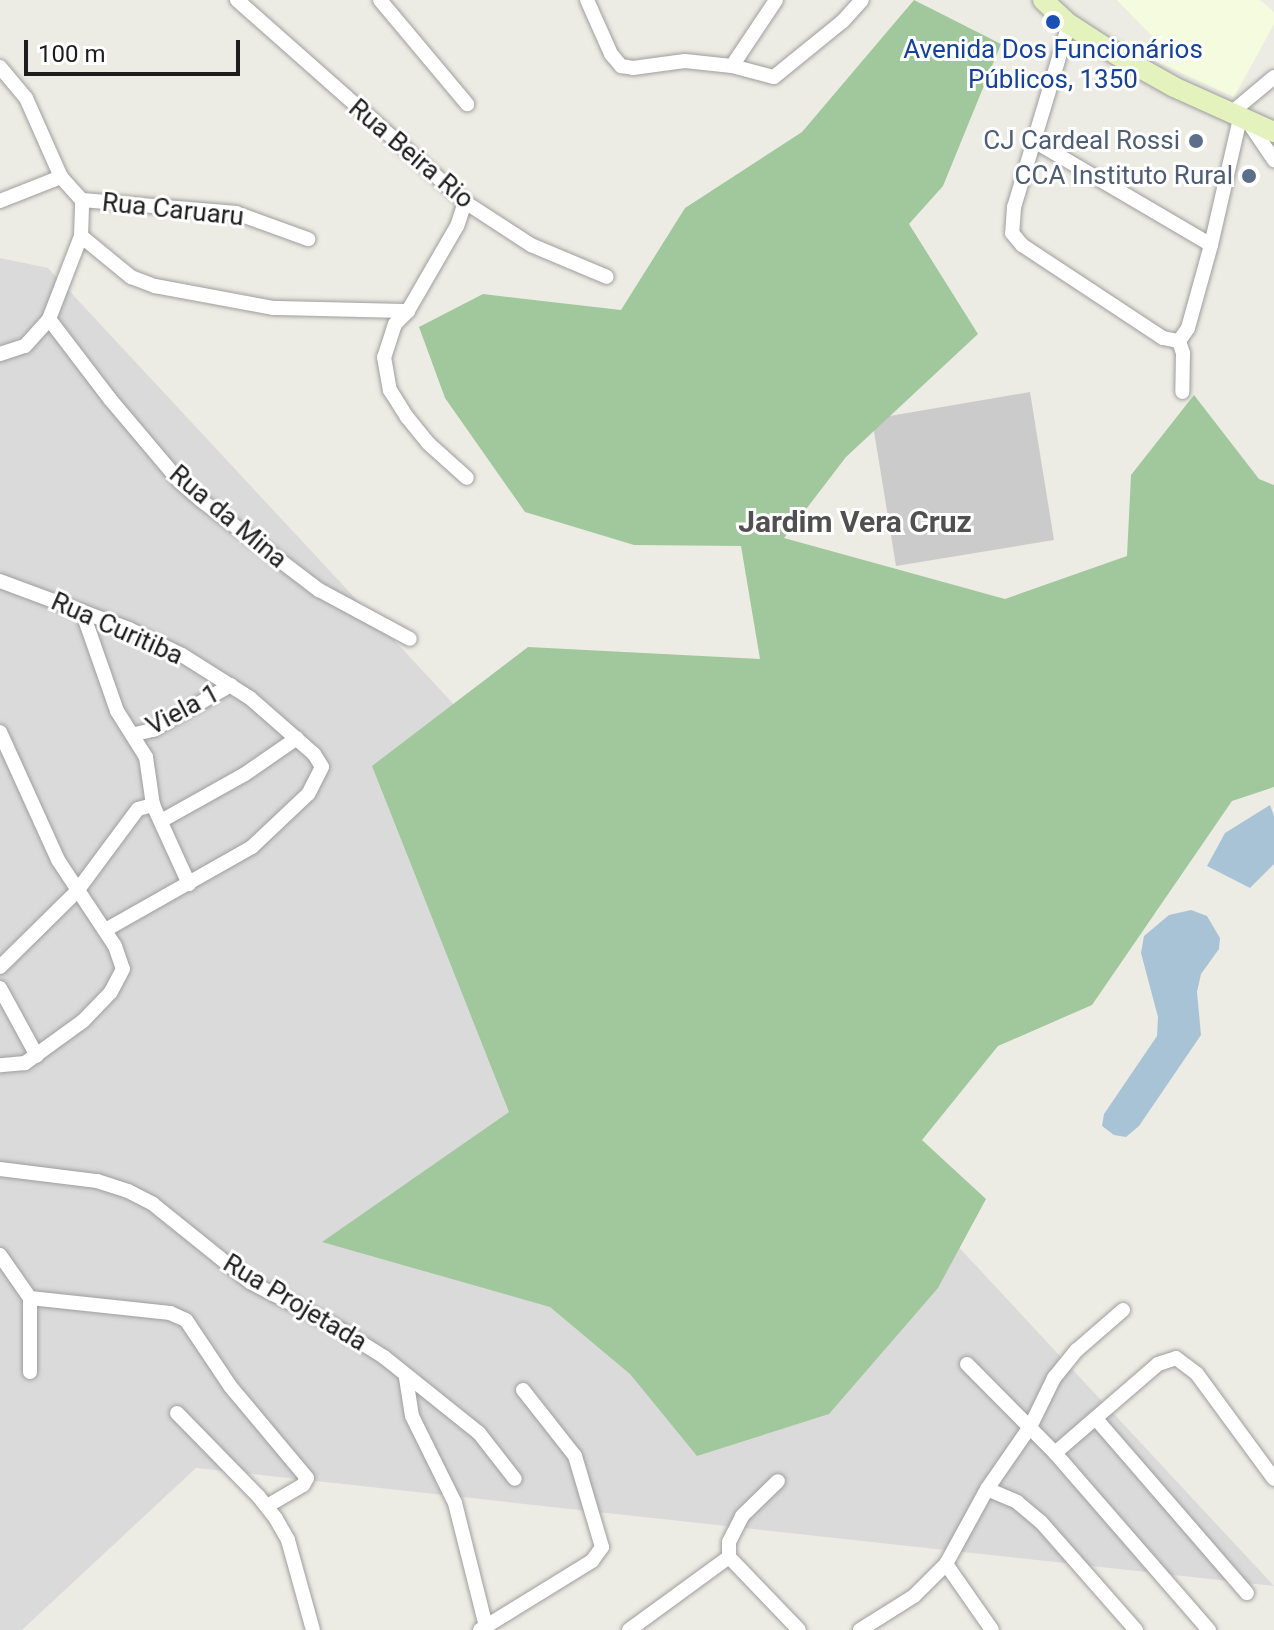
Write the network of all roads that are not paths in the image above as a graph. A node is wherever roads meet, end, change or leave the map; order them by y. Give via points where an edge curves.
1 (237, 0) edge
2 (380, 0) edge
3 (587, 0) edge
4 (776, 0) edge
5 (862, 0) edge
6 (1043, 0) edge
7 (1069, 24) junction
8 (732, 66) junction
9 (0, 67) edge
10 (1274, 77) edge
11 (467, 104) dead end
12 (1240, 118) junction
13 (1274, 132) edge
14 (1034, 141) junction
15 (1274, 160) edge
16 (61, 177) junction
17 (82, 200) junction
18 (0, 201) edge
19 (465, 202) junction
20 (81, 236) junction
21 (308, 239) dead end
22 (1211, 245) junction
23 (607, 277) dead end
24 (408, 311) junction
25 (49, 319) junction
26 (1179, 341) junction
27 (0, 354) edge
28 (1182, 392) dead end
29 (467, 478) dead end
30 (0, 581) edge
31 (82, 611) junction
32 (410, 639) dead end
33 (231, 685) junction
34 (0, 732) edge
35 (135, 734) junction
36 (297, 738) junction
37 (153, 805) junction
38 (161, 821) junction
39 (189, 884) junction
40 (77, 891) junction
41 (105, 930) junction
42 (0, 967) edge
43 (0, 988) edge
44 (37, 1056) junction
45 (0, 1065) edge
46 (0, 1169) edge
47 (0, 1255) edge
48 (30, 1298) junction
49 (1123, 1310) dead end
50 (967, 1364) dead end
51 (30, 1372) dead end
52 (406, 1378) junction
53 (523, 1390) dead end
54 (177, 1413) dead end
55 (1097, 1420) junction
56 (1030, 1427) junction
57 (1055, 1453) junction
58 (515, 1479) dead end
59 (1274, 1479) edge
60 (778, 1481) dead end
61 (987, 1489) junction
62 (267, 1506) junction
63 (729, 1557) junction
64 (946, 1564) junction
65 (1247, 1593) dead end
66 (483, 1628) edge
67 (866, 1628) edge
68 (313, 1630) edge
69 (629, 1630) edge
70 (799, 1630) edge
71 (992, 1630) edge
72 (1136, 1630) edge
73 (1209, 1630) edge

1 - 19 street, Rua Beira Rio
2 - 11 street
3 - 8 street via 621,66 685,61
4 - 8 street
5 - 8 street via 774,77
6 - 7 street
7 - 12 street via 1174,87
7 - 14 street
9 - 16 street via 26,98
10 - 12 street
12 - 13 street
12 - 15 street
12 - 22 street
14 - 22 street
14 - 26 street via 1014,207 1012,233 1022,245 1163,338
16 - 17 street
16 - 18 street
17 - 20 street
17 - 21 street, Rua Caruaru via 236,213
19 - 23 street, Rua Beira Rio via 531,245
19 - 24 street via 457,226
20 - 24 street via 131,277 155,286 274,308
20 - 25 street
22 - 26 street via 1188,328
24 - 29 street via 387,340 384,357 390,390 428,443
25 - 27 street via 25,346
25 - 32 street, Rua da Mina via 179,481 319,590
26 - 28 street
30 - 31 street, Rua Curitiba
31 - 33 street, Rua Curitiba via 182,655
31 - 35 street via 117,711
33 - 35 street, Viela 1 via 153,730
33 - 36 street, Rua Curitiba
34 - 40 street
35 - 37 street via 149,766
36 - 38 street via 236,780
36 - 39 street, Rua Curitiba via 320,761 318,781 274,829
37 - 38 street
37 - 40 street via 138,809 127,821
38 - 39 street
39 - 41 street
40 - 41 street
40 - 42 street
41 - 44 street via 121,956 120,979 83,1021
43 - 44 street
44 - 45 street
46 - 52 street, Rua Projetada via 84,1179 128,1191 153,1204 250,1282 366,1344
47 - 48 street
48 - 51 street
48 - 62 street via 170,1313 186,1320 230,1386 307,1478
49 - 56 street via 1064,1363
50 - 56 street
52 - 58 street, Rua Projetada via 479,1433
52 - 66 street via 412,1416 455,1503
53 - 66 street via 575,1456 602,1547 592,1561
54 - 62 street
55 - 57 street
55 - 59 street via 1158,1364 1176,1358 1197,1374
55 - 65 street
56 - 57 street
56 - 61 street
57 - 73 street
60 - 63 street via 742,1516 729,1542
61 - 64 street
61 - 72 street via 1017,1502 1041,1522
62 - 68 street via 288,1540
63 - 69 street
63 - 70 street
64 - 67 street via 914,1596
64 - 71 street

